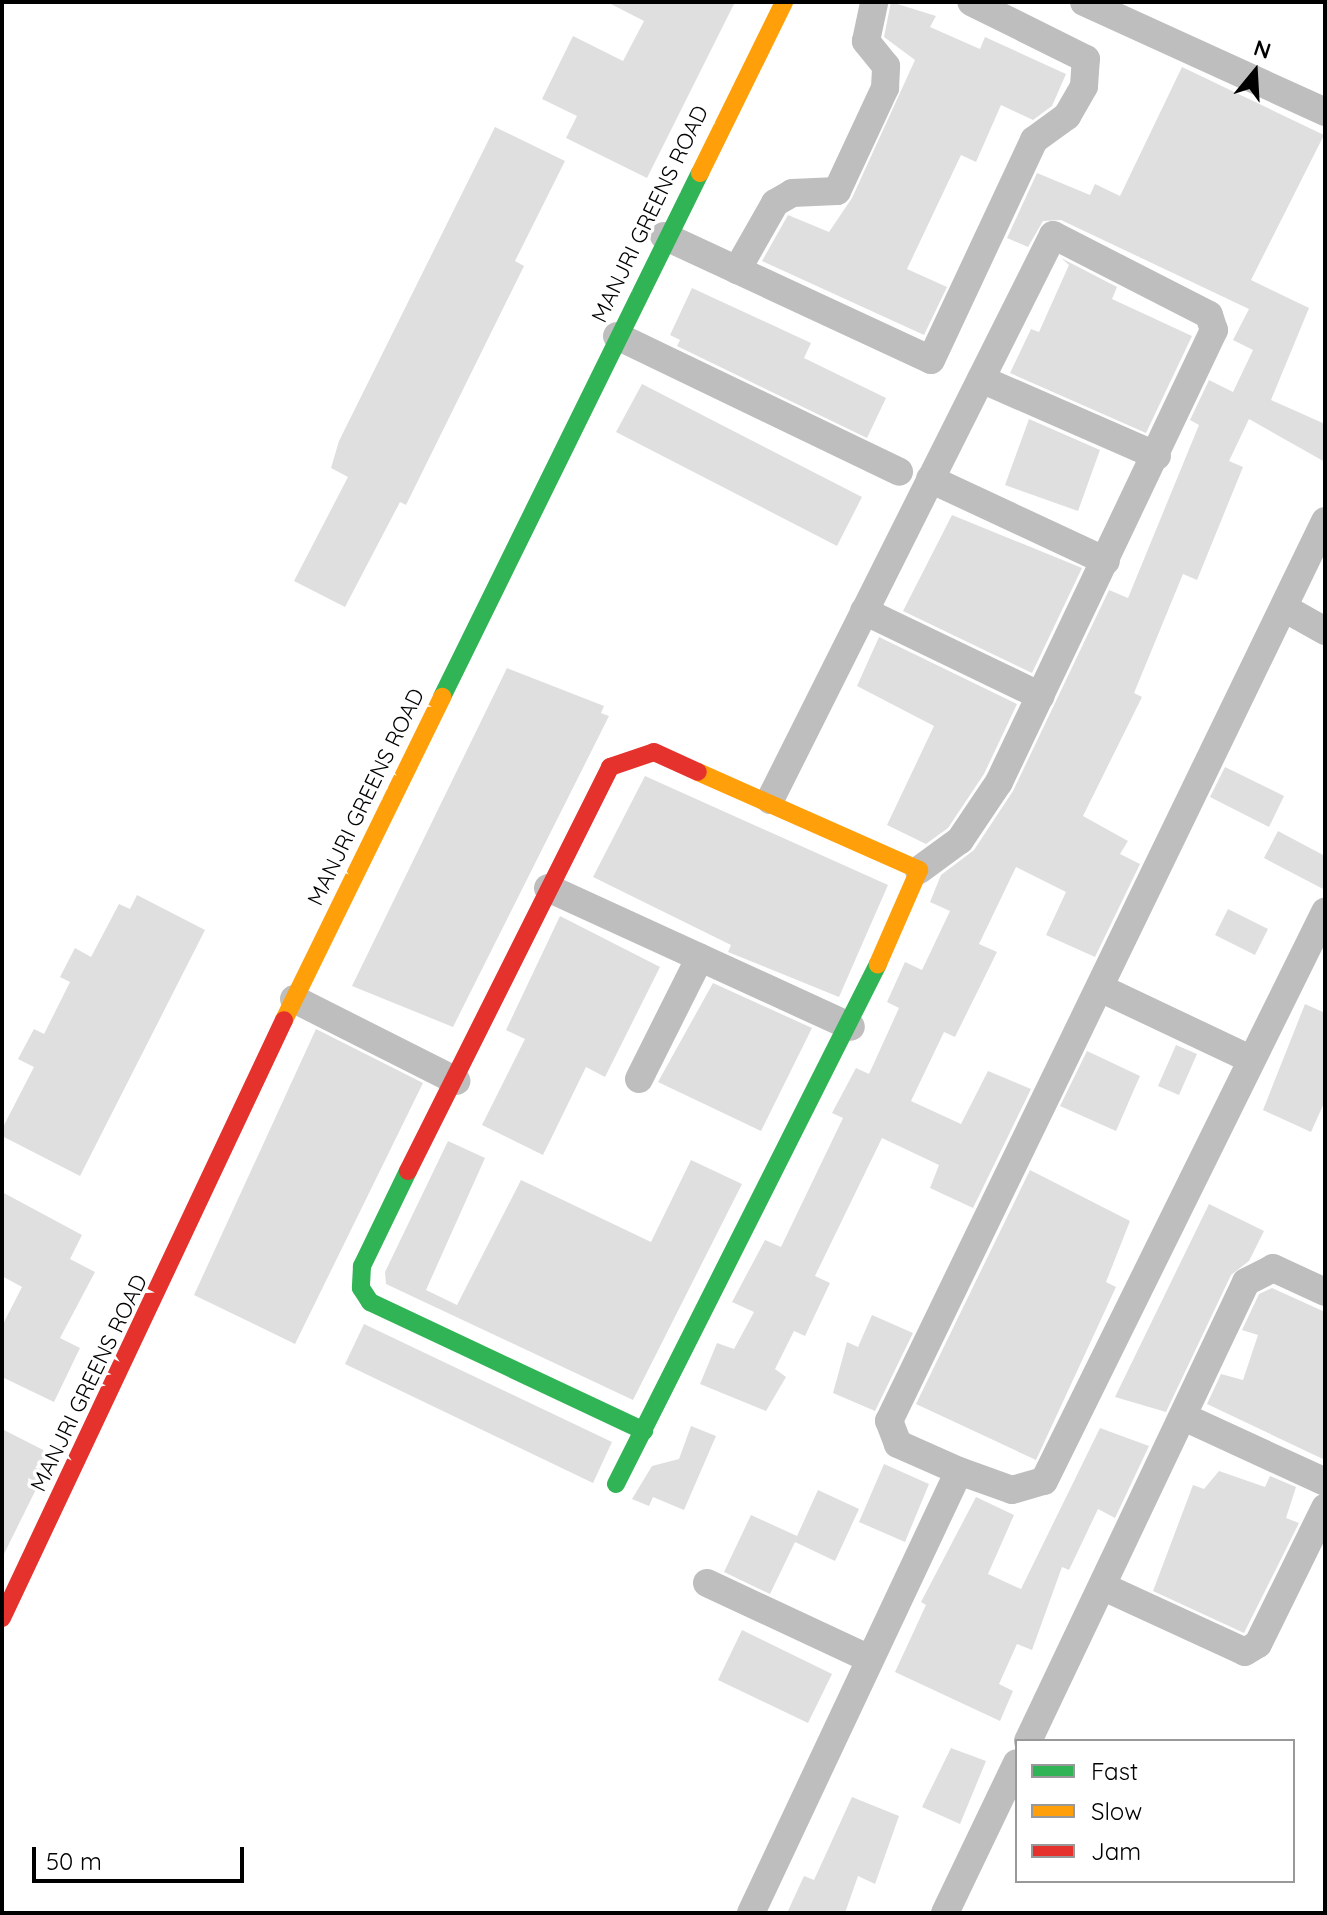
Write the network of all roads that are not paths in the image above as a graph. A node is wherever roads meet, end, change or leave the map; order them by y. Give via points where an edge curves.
1 (784, 2) edge
2 (874, 2) edge
3 (971, 2) edge
4 (1084, 2) edge
5 (1325, 112) edge
6 (664, 236) junction
7 (737, 270) junction
8 (617, 336) junction
9 (981, 379) junction
10 (1157, 456) junction
11 (899, 472) dead end
12 (930, 479) junction
13 (1325, 521) edge
14 (1106, 561) junction
15 (1286, 609) junction
16 (864, 611) junction
17 (1325, 631) edge
18 (1041, 696) junction
19 (770, 800) junction
20 (919, 870) junction
21 (548, 888) junction
22 (1325, 912) edge
23 (700, 957) junction
24 (1100, 988) junction
25 (294, 999) junction
26 (851, 1027) junction
27 (1248, 1058) junction
28 (639, 1079) dead end
29 (456, 1081) junction
30 (1325, 1292) edge
31 (1184, 1417) junction
32 (644, 1431) junction
33 (959, 1471) junction
34 (1325, 1482) edge
35 (616, 1484) dead end
36 (1325, 1508) edge
37 (707, 1583) dead end
38 (1104, 1587) junction
39 (2, 1618) edge
40 (870, 1659) junction
41 (1029, 1739) edge
42 (1015, 1767) edge
43 (751, 1913) edge
44 (945, 1913) edge

1 - 6 street, MANJRI GREENS ROAD
2 - 7 street via 866,41 886,66 885,88 837,191 792,193 775,203
3 - 7 street via 1086,59 1084,86 1067,116 1034,140 931,360
4 - 5 street
6 - 7 street
6 - 8 street, MANJRI GREENS ROAD
8 - 11 street
8 - 25 street, MANJRI GREENS ROAD
9 - 10 street
9 - 10 street via 1053,235 1209,315 1211,344
9 - 12 street
10 - 14 street
12 - 14 street
12 - 16 street
13 - 15 street
14 - 18 street
15 - 17 street
15 - 24 street
16 - 18 street
16 - 19 street
18 - 20 street via 977,817 940,860
19 - 20 street
19 - 21 street via 688,761 631,754 610,767 592,794
20 - 26 street
21 - 23 street
21 - 29 street
22 - 27 street
23 - 26 street
23 - 28 street
24 - 27 street
24 - 33 street via 889,1421 898,1444
25 - 29 street
25 - 39 street, MANJRI GREENS ROAD
26 - 32 street
27 - 33 street via 1044,1481 1012,1490
29 - 32 street via 362,1266 361,1288 370,1302
30 - 31 street via 1273,1268 1258,1271 1246,1282
31 - 34 street
31 - 38 street
32 - 35 street
33 - 40 street
36 - 38 street via 1258,1644 1245,1652
37 - 40 street
38 - 41 street
40 - 43 street
42 - 44 street

